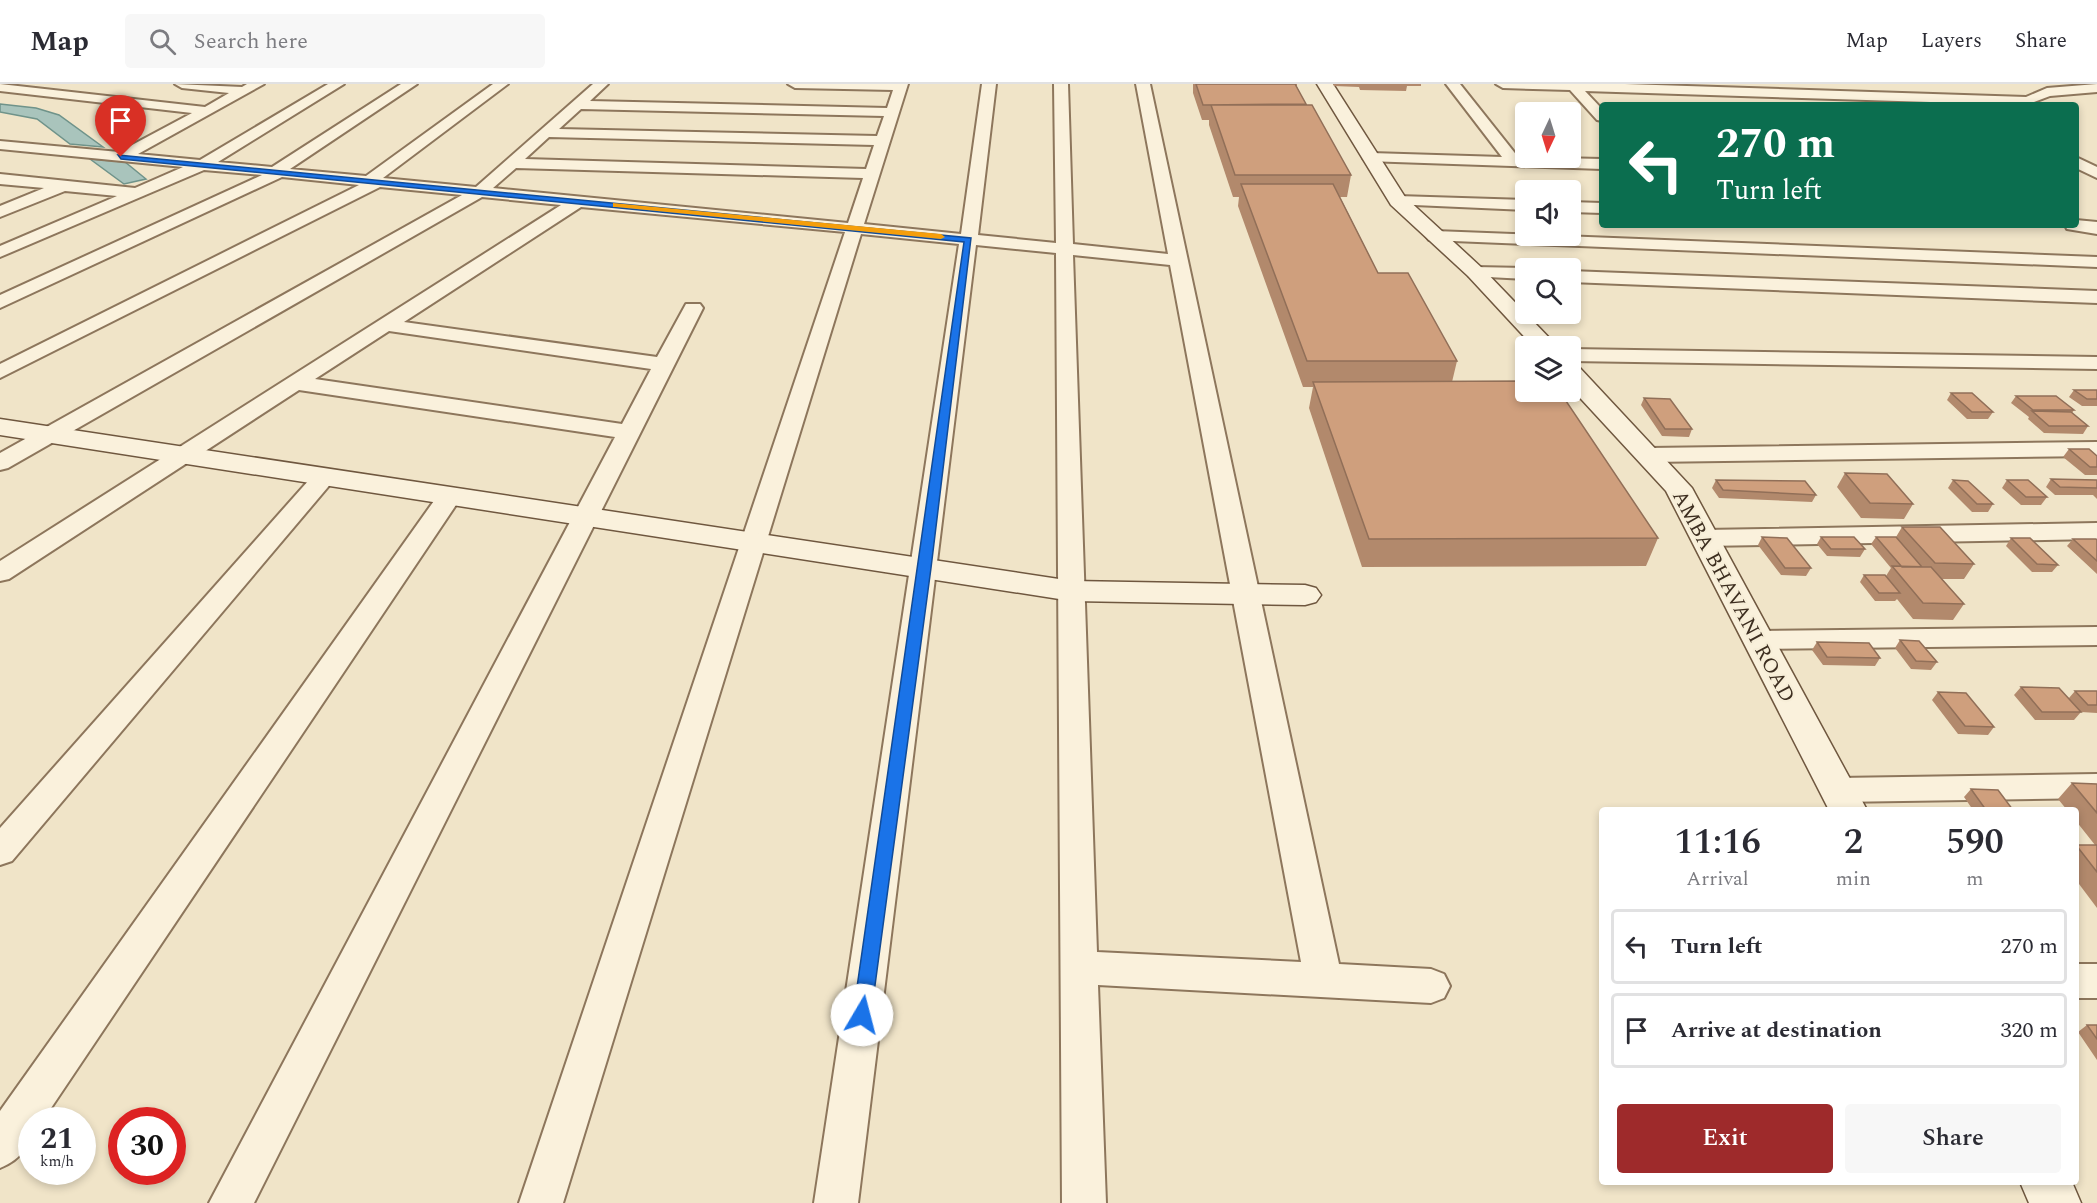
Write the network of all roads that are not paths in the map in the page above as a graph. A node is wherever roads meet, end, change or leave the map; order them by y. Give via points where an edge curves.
1 (182, 84) edge
2 (257, 84) edge
3 (338, 84) edge
4 (410, 84) edge
5 (501, 84) edge
6 (601, 84) edge
7 (795, 84) edge
8 (989, 84) edge
9 (1061, 84) edge
10 (1143, 84) edge
11 (1325, 84) edge
12 (1453, 84) edge
13 (1503, 84) edge
14 (1573, 86) junction
15 (0, 87) edge
16 (1689, 90) junction
17 (2094, 90) edge
18 (243, 91) junction
19 (1776, 93) junction
20 (898, 94) edge
21 (1855, 95) junction
22 (1704, 102) edge
23 (1789, 102) edge
24 (1866, 102) edge
25 (577, 105) junction
26 (207, 111) junction
27 (1599, 114) edge
28 (546, 133) junction
29 (883, 141) junction
30 (0, 145) edge
31 (43, 149) junction
32 (121, 157) junction
33 (1371, 158) junction
34 (11, 161) dead end
35 (1514, 162) junction
36 (512, 163) junction
37 (1599, 164) edge
38 (2079, 164) edge
39 (202, 165) junction
40 (278, 172) junction
41 (2097, 173) edge
42 (873, 174) junction
43 (0, 179) edge
44 (373, 181) junction
45 (64, 186) junction
46 (480, 192) junction
47 (137, 193) junction
48 (578, 201) junction
49 (1398, 201) junction
50 (1515, 205) edge
51 (1581, 207) edge
52 (1599, 208) edge
53 (0, 212) edge
54 (2079, 225) edge
55 (855, 228) junction
56 (2097, 229) edge
57 (1436, 236) junction
58 (968, 240) junction
59 (1065, 249) junction
60 (0, 252) edge
61 (1179, 260) junction
62 (2097, 262) edge
63 (1475, 272) junction
64 (1515, 274) edge
65 (1581, 276) edge
66 (2097, 297) edge
67 (0, 302) edge
68 (693, 308) dead end
69 (386, 325) junction
70 (1536, 336) edge
71 (1581, 355) edge
72 (2097, 363) edge
73 (663, 364) junction
74 (0, 372) edge
75 (296, 383) junction
76 (1581, 384) edge
77 (0, 427) edge
78 (628, 432) junction
79 (50, 435) junction
80 (2097, 449) edge
81 (184, 455) junction
82 (1649, 455) junction
83 (0, 463) edge
84 (325, 476) junction
85 (450, 496) junction
86 (585, 516) junction
87 (2097, 531) edge
88 (1704, 538) junction
89 (755, 542) junction
90 (925, 568) junction
91 (0, 573) edge
92 (1072, 591) junction
93 (1245, 594) junction
94 (1305, 595) dead end
95 (2097, 636) edge
96 (1758, 640) junction
97 (2097, 786) edge
98 (1843, 800) edge
99 (0, 851) edge
100 (1079, 967) junction
101 (1323, 980) junction
102 (2079, 981) edge
103 (2097, 981) edge
104 (1431, 986) dead end
105 (0, 1147) edge
106 (2046, 1185) edge
107 (231, 1203) edge
108 (541, 1203) edge
109 (836, 1203) edge
110 (1084, 1203) edge
111 (2056, 1203) edge

1 - 18 street
2 - 18 street
3 - 39 street
4 - 40 street
5 - 44 street
6 - 25 street
7 - 20 street
8 - 58 street
9 - 59 street
10 - 61 street
11 - 33 street
12 - 35 street
13 - 14 street
14 - 16 street
14 - 27 street
15 - 26 street
16 - 19 street
16 - 22 street
17 - 21 street via 2047,92 2028,101
18 - 26 street
19 - 21 street
19 - 23 street
20 - 25 street
20 - 29 street
21 - 24 street
25 - 28 street
26 - 32 street
28 - 29 street
28 - 36 street
29 - 42 street
30 - 31 street
31 - 32 street
31 - 34 street
32 - 39 street
33 - 35 street
33 - 49 street
35 - 37 street
36 - 42 street
36 - 46 street
38 - 41 street
39 - 40 street
39 - 47 street
40 - 44 street
40 - 67 street
42 - 55 street
43 - 45 street
44 - 46 street
44 - 74 street
45 - 47 street
45 - 53 street
46 - 48 street
46 - 79 street
47 - 60 street
48 - 55 street
48 - 69 street
49 - 50 street
49 - 57 street
51 - 52 street
54 - 56 street
55 - 58 street
55 - 89 street
57 - 62 street
57 - 63 street
58 - 59 street
58 - 90 street
59 - 61 street
59 - 92 street
61 - 93 street
63 - 64 street
63 - 70 street
65 - 66 street
68 - 73 street
69 - 73 street
69 - 75 street
71 - 72 street
73 - 78 street
75 - 78 street
75 - 81 street
76 - 82 street, AMBA BHAVANI ROAD
77 - 79 street
78 - 86 street
79 - 81 street
79 - 83 street
80 - 82 street
81 - 84 street
81 - 91 street
82 - 88 street, AMBA BHAVANI ROAD via 1678,488
84 - 85 street
84 - 99 street
85 - 86 street
85 - 105 street
86 - 89 street
86 - 107 street
87 - 88 street
88 - 96 street, AMBA BHAVANI ROAD
89 - 90 street
89 - 108 street
90 - 92 street
90 - 109 street
92 - 93 street
92 - 100 street
93 - 94 street
93 - 101 street
95 - 96 street
96 - 98 street, AMBA BHAVANI ROAD
97 - 98 street
100 - 101 street
100 - 110 street
101 - 104 street
102 - 103 street
106 - 111 street

